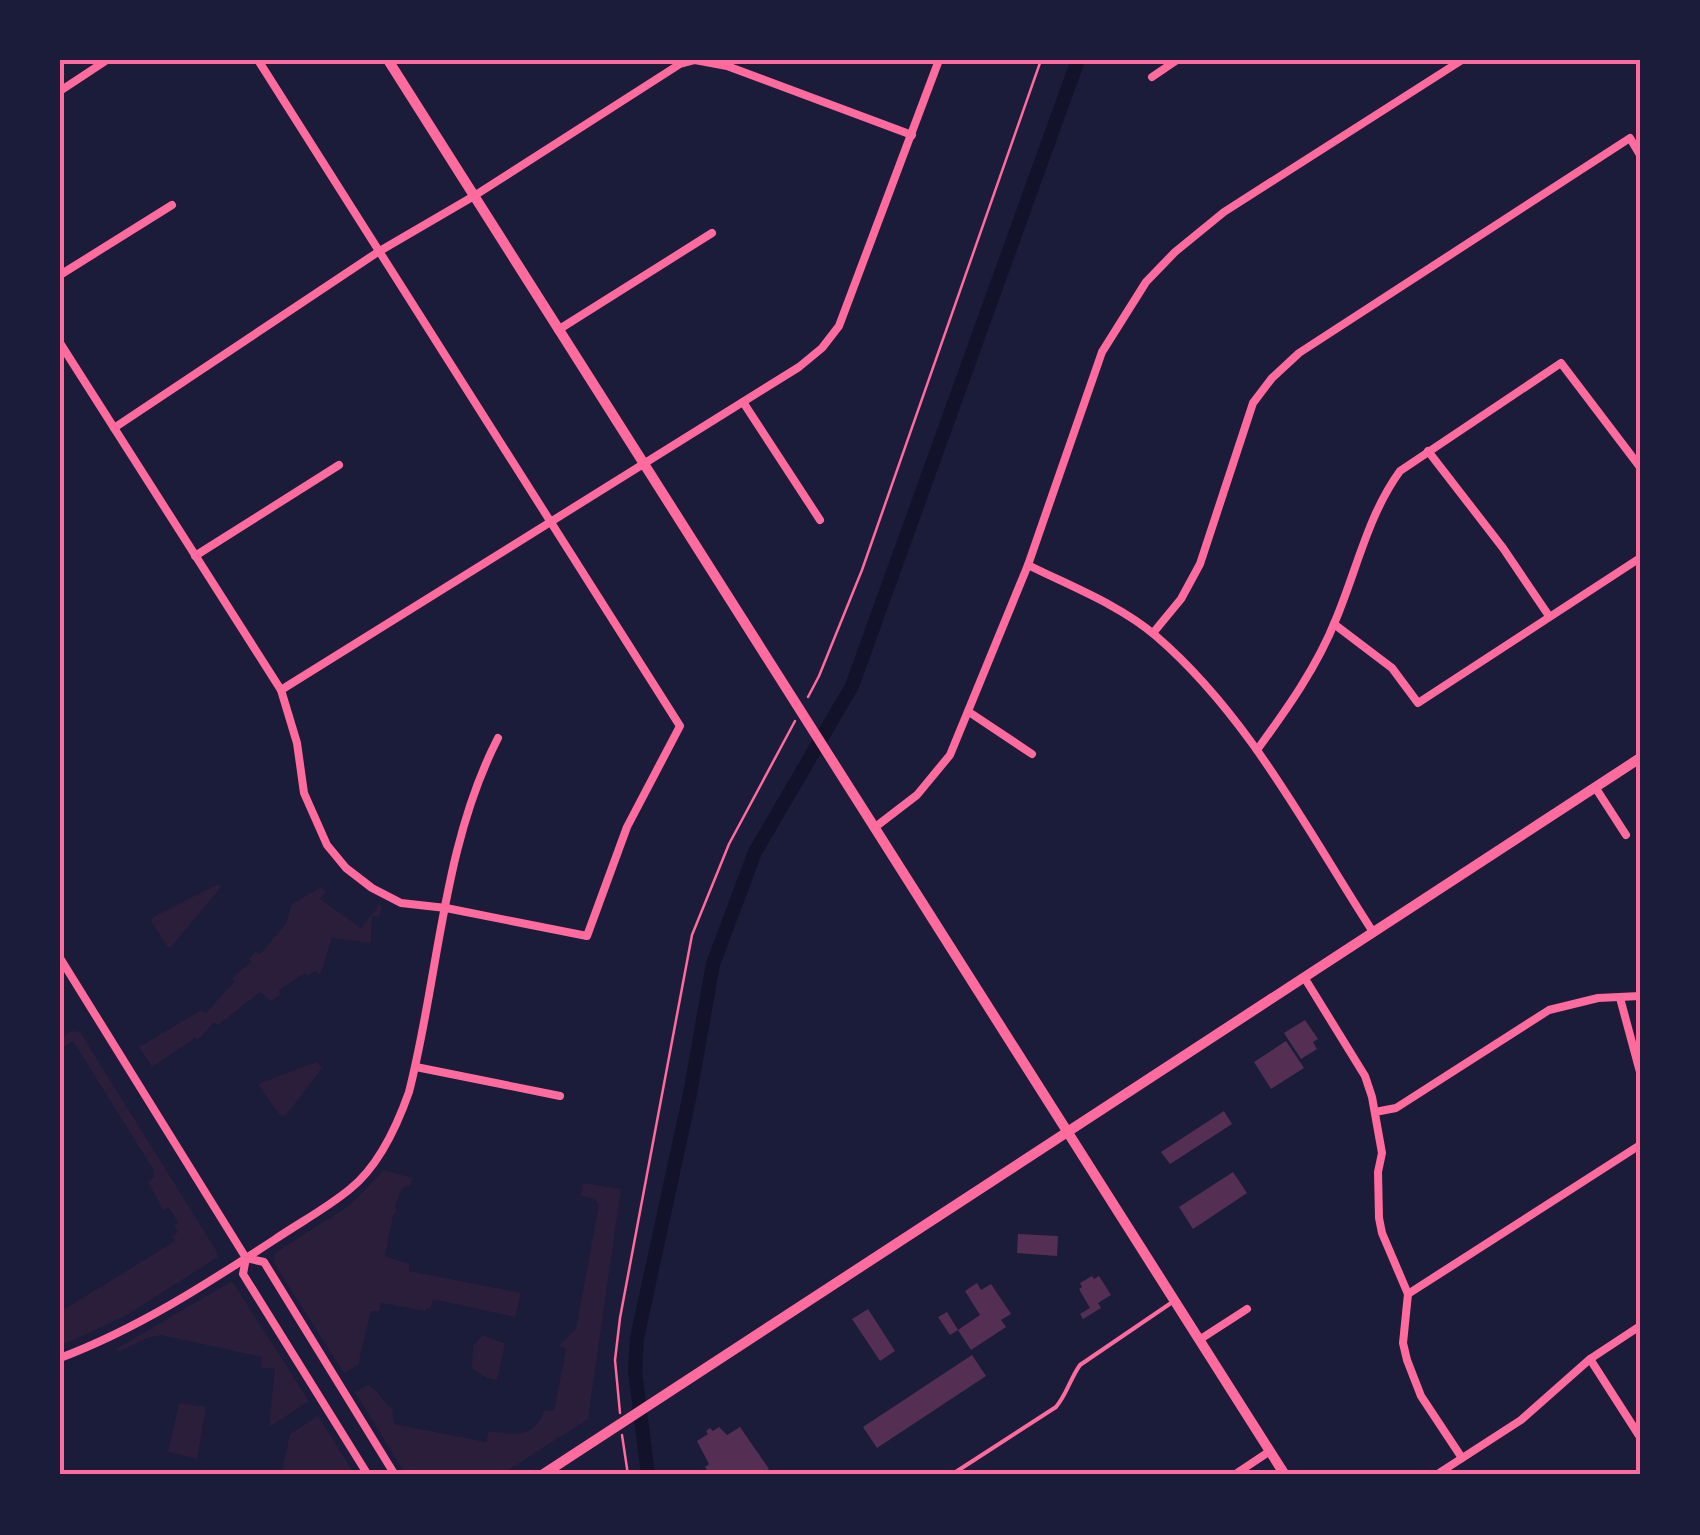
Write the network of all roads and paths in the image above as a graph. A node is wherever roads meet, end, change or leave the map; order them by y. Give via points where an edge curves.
1 (108, 60) edge
2 (258, 60) edge
3 (939, 60) edge
4 (1041, 60) edge
5 (1177, 60) edge
6 (1462, 60) edge
7 (392, 61) edge
8 (1152, 76) dead end
9 (60, 91) edge
10 (912, 135) junction
11 (1640, 155) edge
12 (474, 196) junction
13 (172, 205) dead end
14 (712, 233) dead end
15 (378, 252) junction
16 (60, 275) edge
17 (558, 330) junction
18 (60, 343) edge
19 (743, 402) junction
20 (114, 428) junction
21 (1428, 451) junction
22 (338, 465) dead end
23 (644, 465) junction
24 (1640, 467) edge
25 (820, 520) dead end
26 (549, 521) junction
27 (195, 556) junction
28 (1640, 558) edge
29 (1028, 566) junction
30 (1550, 616) junction
31 (1334, 624) junction
32 (1153, 633) junction
33 (280, 690) junction
34 (969, 712) junction
35 (802, 715) junction
36 (498, 738) dead end
37 (1256, 750) junction
38 (1032, 754) dead end
39 (1640, 758) edge
40 (1595, 787) junction
41 (874, 828) junction
42 (1626, 835) dead end
43 (446, 908) junction
44 (1372, 932) junction
45 (60, 958) edge
46 (1304, 978) junction
47 (1640, 996) edge
48 (1620, 998) junction
49 (416, 1066) junction
50 (1640, 1072) edge
51 (560, 1096) dead end
52 (1375, 1112) junction
53 (1068, 1132) junction
54 (1640, 1145) edge
55 (246, 1258) junction
56 (1408, 1294) junction
57 (1174, 1301) junction
58 (1247, 1310) dead end
59 (1640, 1326) edge
60 (1199, 1340) junction
61 (60, 1358) edge
62 (1590, 1359) junction
63 (621, 1422) junction
64 (1640, 1437) edge
65 (1270, 1452) junction
66 (1462, 1458) junction
67 (368, 1475) edge
68 (395, 1475) edge
69 (542, 1475) edge
70 (628, 1475) edge
71 (951, 1475) edge
72 (1234, 1475) edge
73 (1286, 1475) edge
74 (1436, 1475) edge

1 - 9 street
2 - 15 street
3 - 10 street
4 - 35 path via 862,570
5 - 8 street
6 - 29 street via 1224,212 1146,282 1102,352
7 - 12 main road
10 - 12 street via 728,66 695,60
10 - 19 street via 839,326 822,348
11 - 32 street via 1630,138 1299,353 1272,378 1253,403 1200,564
12 - 15 street
12 - 17 main road
13 - 16 street
14 - 17 street
15 - 20 street
15 - 26 street
17 - 23 main road
18 - 20 street
19 - 23 street
19 - 25 street
20 - 27 street
21 - 24 street via 1561,363
21 - 30 street
21 - 31 street via 1400,471 1383,495
22 - 27 street
23 - 26 street
23 - 35 main road
26 - 33 street
26 - 43 street via 680,726 627,827 587,936
27 - 33 street
28 - 30 street
29 - 32 street
29 - 34 street
30 - 31 street via 1418,703 1392,668
31 - 37 street via 1288,708
32 - 37 street via 1215,694
33 - 43 street via 304,793 328,846 372,888 401,903
34 - 38 street
34 - 41 street via 936,774
35 - 41 main road
35 - 63 path via 728,844 692,936 620,1318 615,1360
36 - 43 street via 481,771
37 - 44 street
39 - 40 main road
40 - 42 street
40 - 44 main road
41 - 53 main road
43 - 49 street
44 - 46 main road
45 - 55 street
46 - 52 street via 1366,1076
46 - 53 main road
47 - 48 street
48 - 50 street
48 - 52 street via 1549,1010 1396,1108
49 - 51 street
49 - 55 street via 400,1118 352,1188
52 - 56 street via 1382,1233
53 - 57 main road
53 - 63 main road
54 - 56 street
55 - 61 street via 134,1327
55 - 67 street via 243,1274
55 - 68 street via 264,1262
56 - 66 street via 1404,1343 1412,1378
57 - 60 main road
57 - 71 lane via 1080,1365 1056,1408
58 - 60 street
59 - 62 street
60 - 65 main road
62 - 64 street
62 - 66 street via 1521,1420
63 - 69 main road
63 - 70 path
65 - 72 street
65 - 73 main road
66 - 74 street

